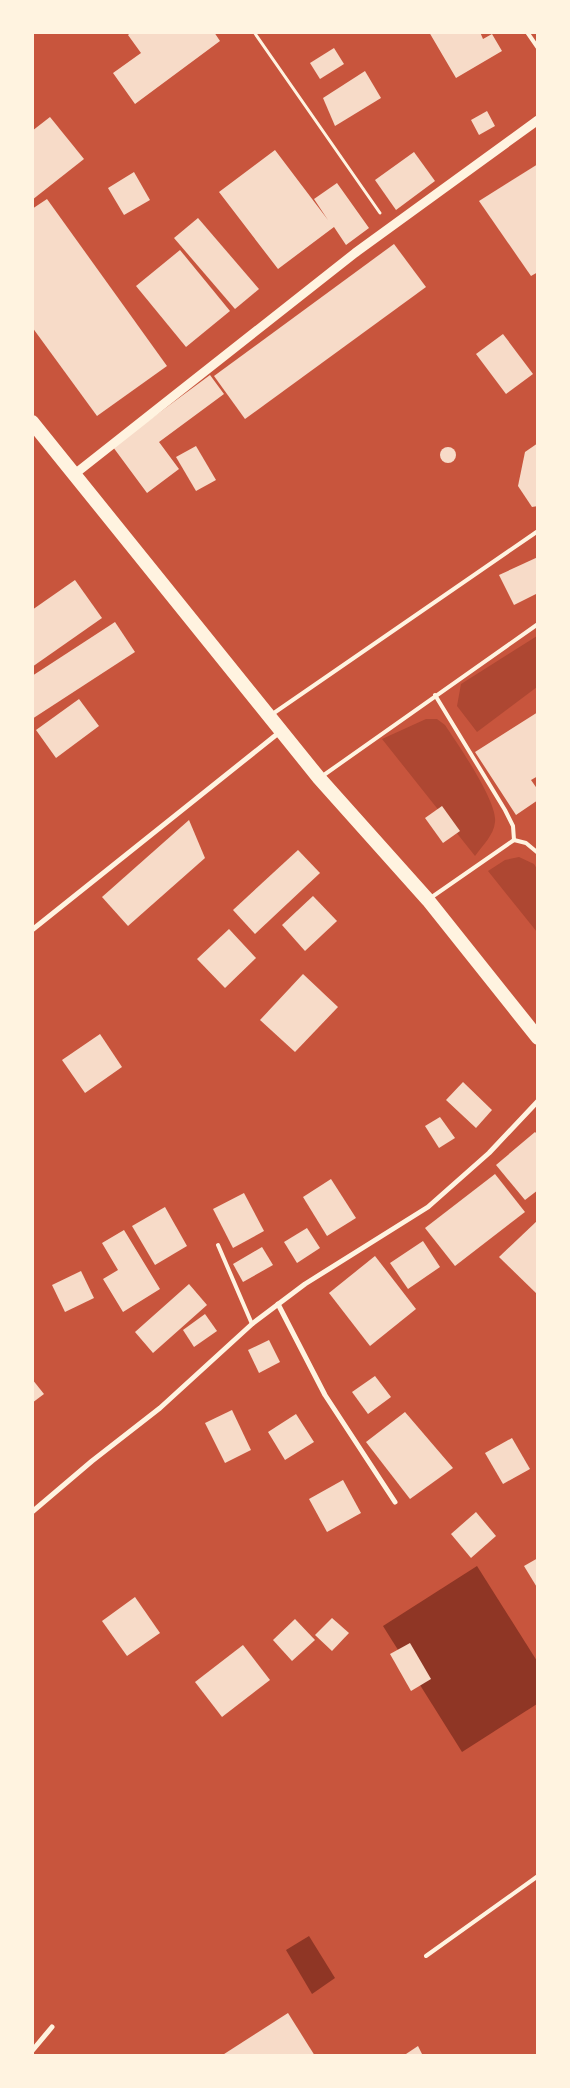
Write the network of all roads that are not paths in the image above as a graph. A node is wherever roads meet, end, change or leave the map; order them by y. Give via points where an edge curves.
1 (527, 32) edge
2 (538, 48) edge
3 (538, 120) edge
4 (32, 422) edge
5 (76, 474) junction
6 (538, 531) edge
7 (538, 624) edge
8 (434, 695) junction
9 (269, 716) junction
10 (281, 731) junction
11 (319, 778) junction
12 (514, 840) junction
13 (538, 853) edge
14 (428, 900) junction
15 (32, 930) edge
16 (538, 1038) edge
17 (538, 1101) edge
18 (218, 1245) dead end
19 (278, 1304) junction
20 (252, 1324) junction
21 (395, 1502) dead end
22 (32, 1512) edge
23 (538, 1876) edge
24 (426, 1956) dead end
25 (52, 2027) dead end
26 (32, 2050) edge

1 - 2 lane
3 - 5 street via 390,228
4 - 5 highway
5 - 9 highway
6 - 9 lane
7 - 8 lane
8 - 11 lane
8 - 12 lane via 505,810 513,826
9 - 10 highway
10 - 11 highway
10 - 15 street
11 - 14 highway
12 - 13 lane via 526,843
12 - 14 lane
14 - 16 highway
17 - 19 street via 489,1154 428,1206
18 - 20 lane
19 - 20 street
19 - 21 street via 325,1395
20 - 22 street via 160,1408
23 - 24 lane
25 - 26 street

